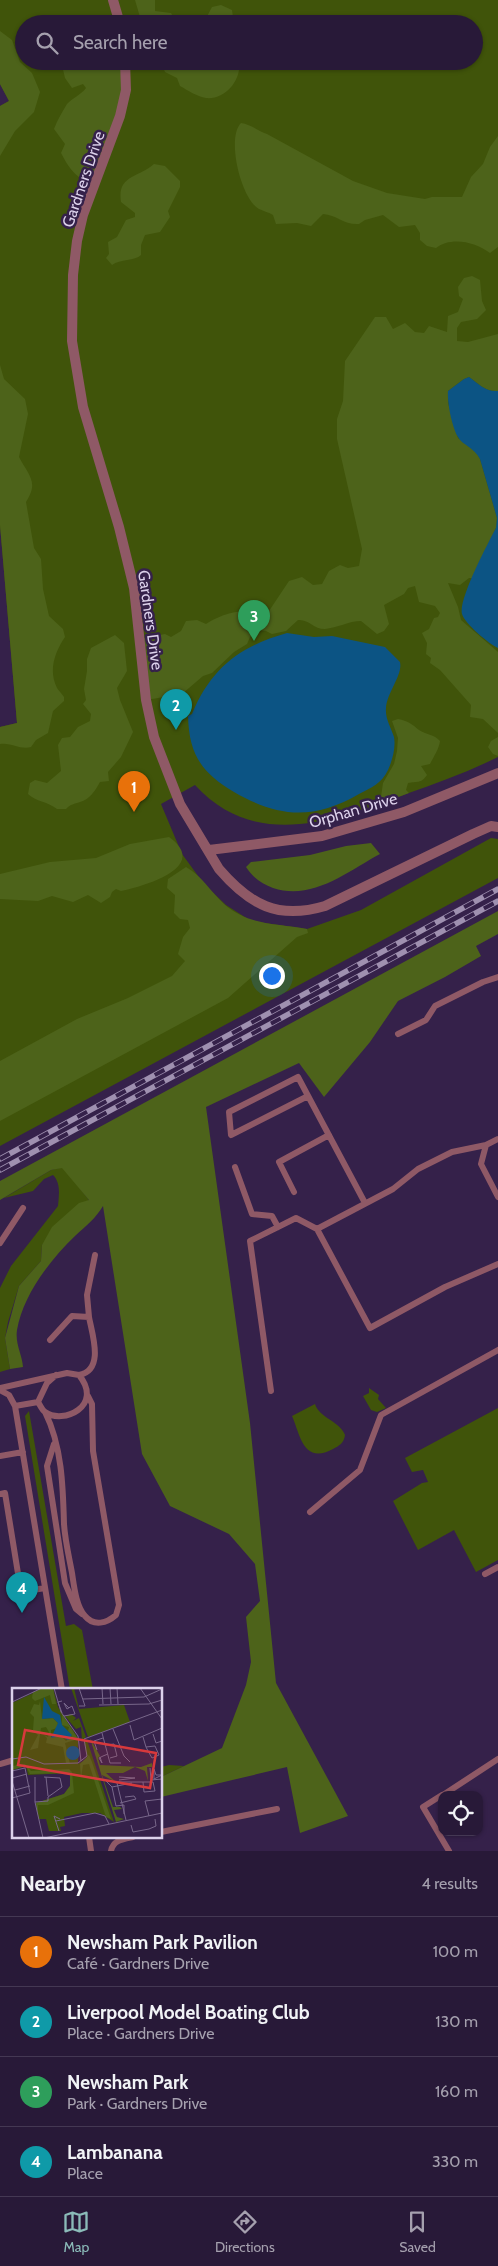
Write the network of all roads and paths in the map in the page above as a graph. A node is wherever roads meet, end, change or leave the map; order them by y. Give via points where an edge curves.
1 (113, 0) edge
2 (117, 15) edge
3 (125, 70) edge
4 (498, 773) edge
5 (498, 827) edge
6 (209, 850) junction
7 (498, 977) edge
8 (398, 1034) dead end
9 (308, 1096) junction
10 (329, 1135) junction
11 (498, 1139) edge
12 (486, 1145) junction
13 (235, 1168) dead end
14 (294, 1192) dead end
15 (498, 1197) edge
16 (365, 1204) junction
17 (23, 1208) dead end
18 (278, 1227) junction
19 (317, 1229) junction
20 (0, 1244) edge
21 (95, 1255) dead end
22 (498, 1264) edge
23 (89, 1316) junction
24 (50, 1340) dead end
25 (498, 1350) edge
26 (57, 1375) junction
27 (79, 1375) junction
28 (0, 1389) edge
29 (270, 1391) dead end
30 (88, 1396) junction
31 (38, 1402) junction
32 (15, 1406) junction
33 (45, 1412) junction
34 (53, 1427) junction
35 (23, 1452) junction
36 (0, 1456) edge
37 (0, 1494) edge
38 (310, 1512) dead end
39 (498, 1567) edge
40 (485, 1574) dead end
41 (45, 1588) junction
42 (86, 1618) junction
43 (62, 1688) edge
44 (498, 1759) edge
45 (448, 1791) edge
46 (438, 1798) edge
47 (277, 1809) dead end
48 (162, 1832) edge
49 (438, 1832) edge
50 (440, 1836) edge
51 (89, 1838) edge
52 (128, 1838) edge
53 (91, 1851) edge
54 (111, 1851) edge
55 (449, 1851) edge

1 - 2 street
3 - 6 street, Gardners Drive via 126,90 120,116 83,215 73,275 72,341 83,407 134,588 146,700 154,737 180,804
4 - 6 street, Orphan Drive via 404,812 322,836
5 - 6 street, Gardners Drive via 491,826 325,906 305,912 286,912 261,906 227,878
7 - 8 lane via 435,1006 426,1020
9 - 9 lane via 298,1077 229,1112 231,1135
9 - 10 lane
10 - 14 lane via 279,1162
10 - 16 lane
11 - 12 lane
12 - 15 lane via 481,1164
12 - 16 lane via 452,1152 418,1169 393,1189
13 - 18 lane via 252,1214 272,1216
16 - 19 lane
17 - 20 lane
18 - 19 lane via 296,1218
18 - 29 lane via 250,1241
19 - 22 lane via 370,1328 445,1287
21 - 23 lane via 87,1295
23 - 24 lane via 72,1316
23 - 27 lane via 95,1356 93,1366 86,1374
25 - 38 lane via 381,1416 360,1470
26 - 27 lane
26 - 28 lane
26 - 31 lane via 47,1383
27 - 30 lane via 86,1384
28 - 32 lane via 9,1395
30 - 33 lane via 83,1407 69,1414
30 - 42 lane via 92,1404 92,1451 119,1605 116,1615 110,1620 94,1622
31 - 32 lane
31 - 33 lane
32 - 35 lane
33 - 34 lane
34 - 42 lane via 74,1586
34 - 42 lane via 54,1448 48,1466 65,1583 76,1609
35 - 36 lane
35 - 41 lane
37 - 41 lane via 5,1493 21,1592
39 - 40 lane
41 - 43 lane
44 - 45 lane
46 - 49 lane via 423,1807
47 - 48 lane
50 - 55 lane
51 - 53 lane
52 - 54 lane via 118,1840

